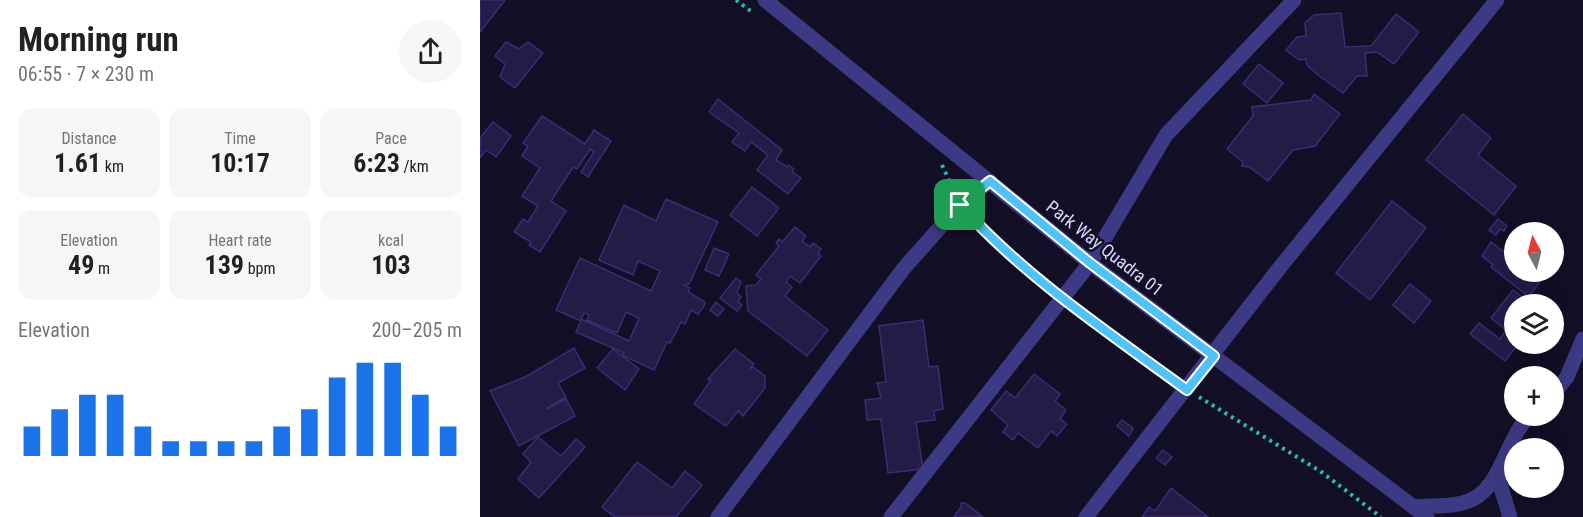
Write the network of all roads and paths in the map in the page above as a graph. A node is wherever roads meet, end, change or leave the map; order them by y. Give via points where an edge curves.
1 (736, 0) edge
2 (1294, 0) edge
3 (1497, 0) edge
4 (769, 1) edge
5 (759, 17) dead end
6 (939, 160) dead end
7 (990, 181) junction
8 (960, 205) junction
9 (1090, 263) junction
10 (1062, 299) junction
11 (1583, 339) edge
12 (1214, 356) junction
13 (1564, 381) edge
14 (1187, 390) junction
15 (1521, 426) edge
16 (1497, 474) junction
17 (1414, 507) junction
18 (718, 517) edge
19 (891, 517) edge
20 (1086, 517) edge
21 (1381, 517) edge
22 (1427, 517) edge
23 (1510, 517) edge

1 - 5 path
2 - 9 street via 1166,135
3 - 12 street via 1281,266
4 - 7 street, Park Way Quadra 01
6 - 8 path
7 - 8 street
7 - 9 street, Park Way Quadra 01
8 - 10 path via 996,244
8 - 18 street via 904,268
9 - 10 street
9 - 12 street, Park Way Quadra 01
10 - 14 path
10 - 19 street
11 - 13 street
12 - 14 street
12 - 17 street, Park Way Quadra 01
14 - 20 street
14 - 21 path via 1320,471
15 - 16 street via 1510,441
16 - 17 street via 1486,490 1472,500
16 - 23 street
17 - 22 street, Park Way Quadra 01

